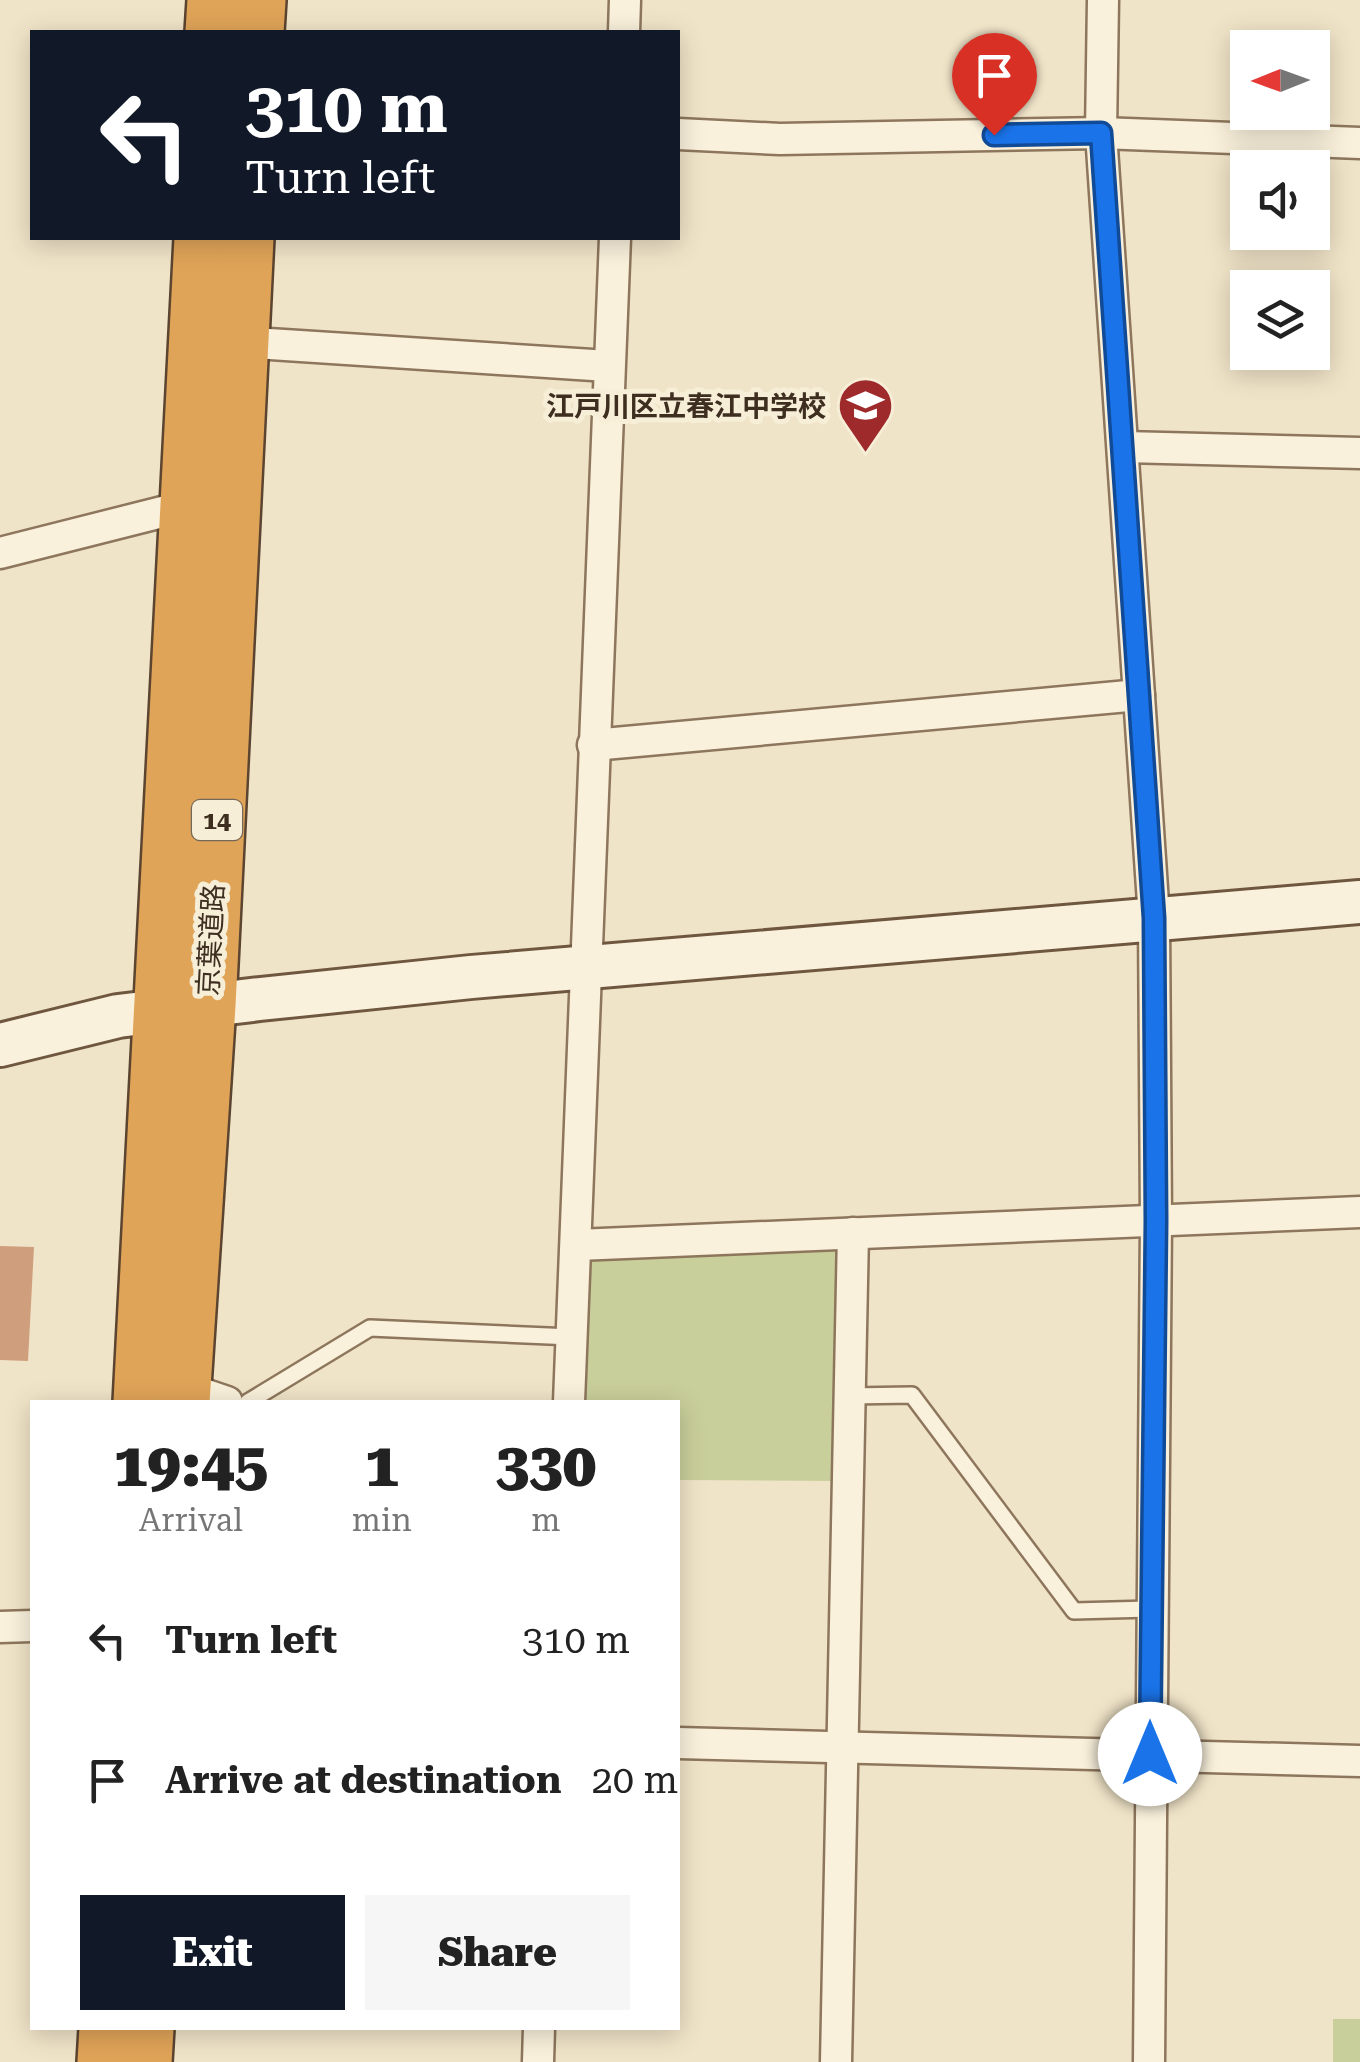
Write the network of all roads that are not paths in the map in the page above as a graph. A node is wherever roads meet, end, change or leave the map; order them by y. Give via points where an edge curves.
1 (215, 0) edge
2 (258, 0) edge
3 (625, 0) edge
4 (1103, 0) edge
5 (213, 30) edge
6 (256, 30) edge
7 (624, 30) edge
8 (1101, 133) junction
9 (680, 134) edge
10 (1360, 143) edge
11 (202, 240) edge
12 (246, 240) edge
13 (615, 240) edge
14 (240, 342) junction
15 (608, 366) junction
16 (1124, 447) junction
17 (1360, 454) edge
18 (186, 506) junction
19 (0, 553) edge
20 (1139, 695) junction
21 (592, 745) junction
22 (1360, 902) edge
23 (1154, 918) junction
24 (585, 968) junction
25 (185, 1008) junction
26 (0, 1044) edge
27 (1360, 1212) edge
28 (1156, 1221) junction
29 (853, 1233) junction
30 (577, 1246) junction
31 (572, 1337) junction
32 (848, 1396) junction
33 (184, 1399) edge
34 (251, 1400) edge
35 (569, 1400) edge
36 (1150, 1609) junction
37 (30, 1626) edge
38 (0, 1627) edge
39 (680, 1743) edge
40 (842, 1748) junction
41 (1150, 1754) junction
42 (1360, 1761) edge
43 (107, 2030) edge
44 (146, 2030) edge
45 (539, 2030) edge
46 (105, 2062) edge
47 (144, 2062) edge
48 (538, 2062) edge
49 (836, 2062) edge
50 (1149, 2062) edge

1 - 5 highway
2 - 6 highway
3 - 7 street
4 - 8 street
8 - 9 street via 780,139
8 - 10 street
8 - 16 street
11 - 18 highway, 京葉道路 / 14
12 - 14 highway, 京葉道路 / 14
13 - 15 street
14 - 15 street
14 - 25 highway, 京葉道路 / 14
15 - 21 street
16 - 17 street
16 - 20 street
18 - 19 street
18 - 25 highway, 京葉道路 / 14
20 - 21 street
20 - 23 street
21 - 24 street
22 - 23 street
23 - 24 street
23 - 28 street
24 - 25 street
24 - 30 street
25 - 26 street
25 - 33 highway, 京葉道路 / 14
27 - 28 street
28 - 29 street
28 - 36 street
29 - 30 street
29 - 32 street
30 - 31 street
31 - 34 lane via 370,1328
31 - 35 street
32 - 36 lane via 912,1395 1074,1611
32 - 40 street
36 - 41 street
37 - 38 street
39 - 40 street
40 - 41 street
40 - 49 street
41 - 42 street
41 - 50 street
43 - 46 highway
44 - 47 highway
45 - 48 street

